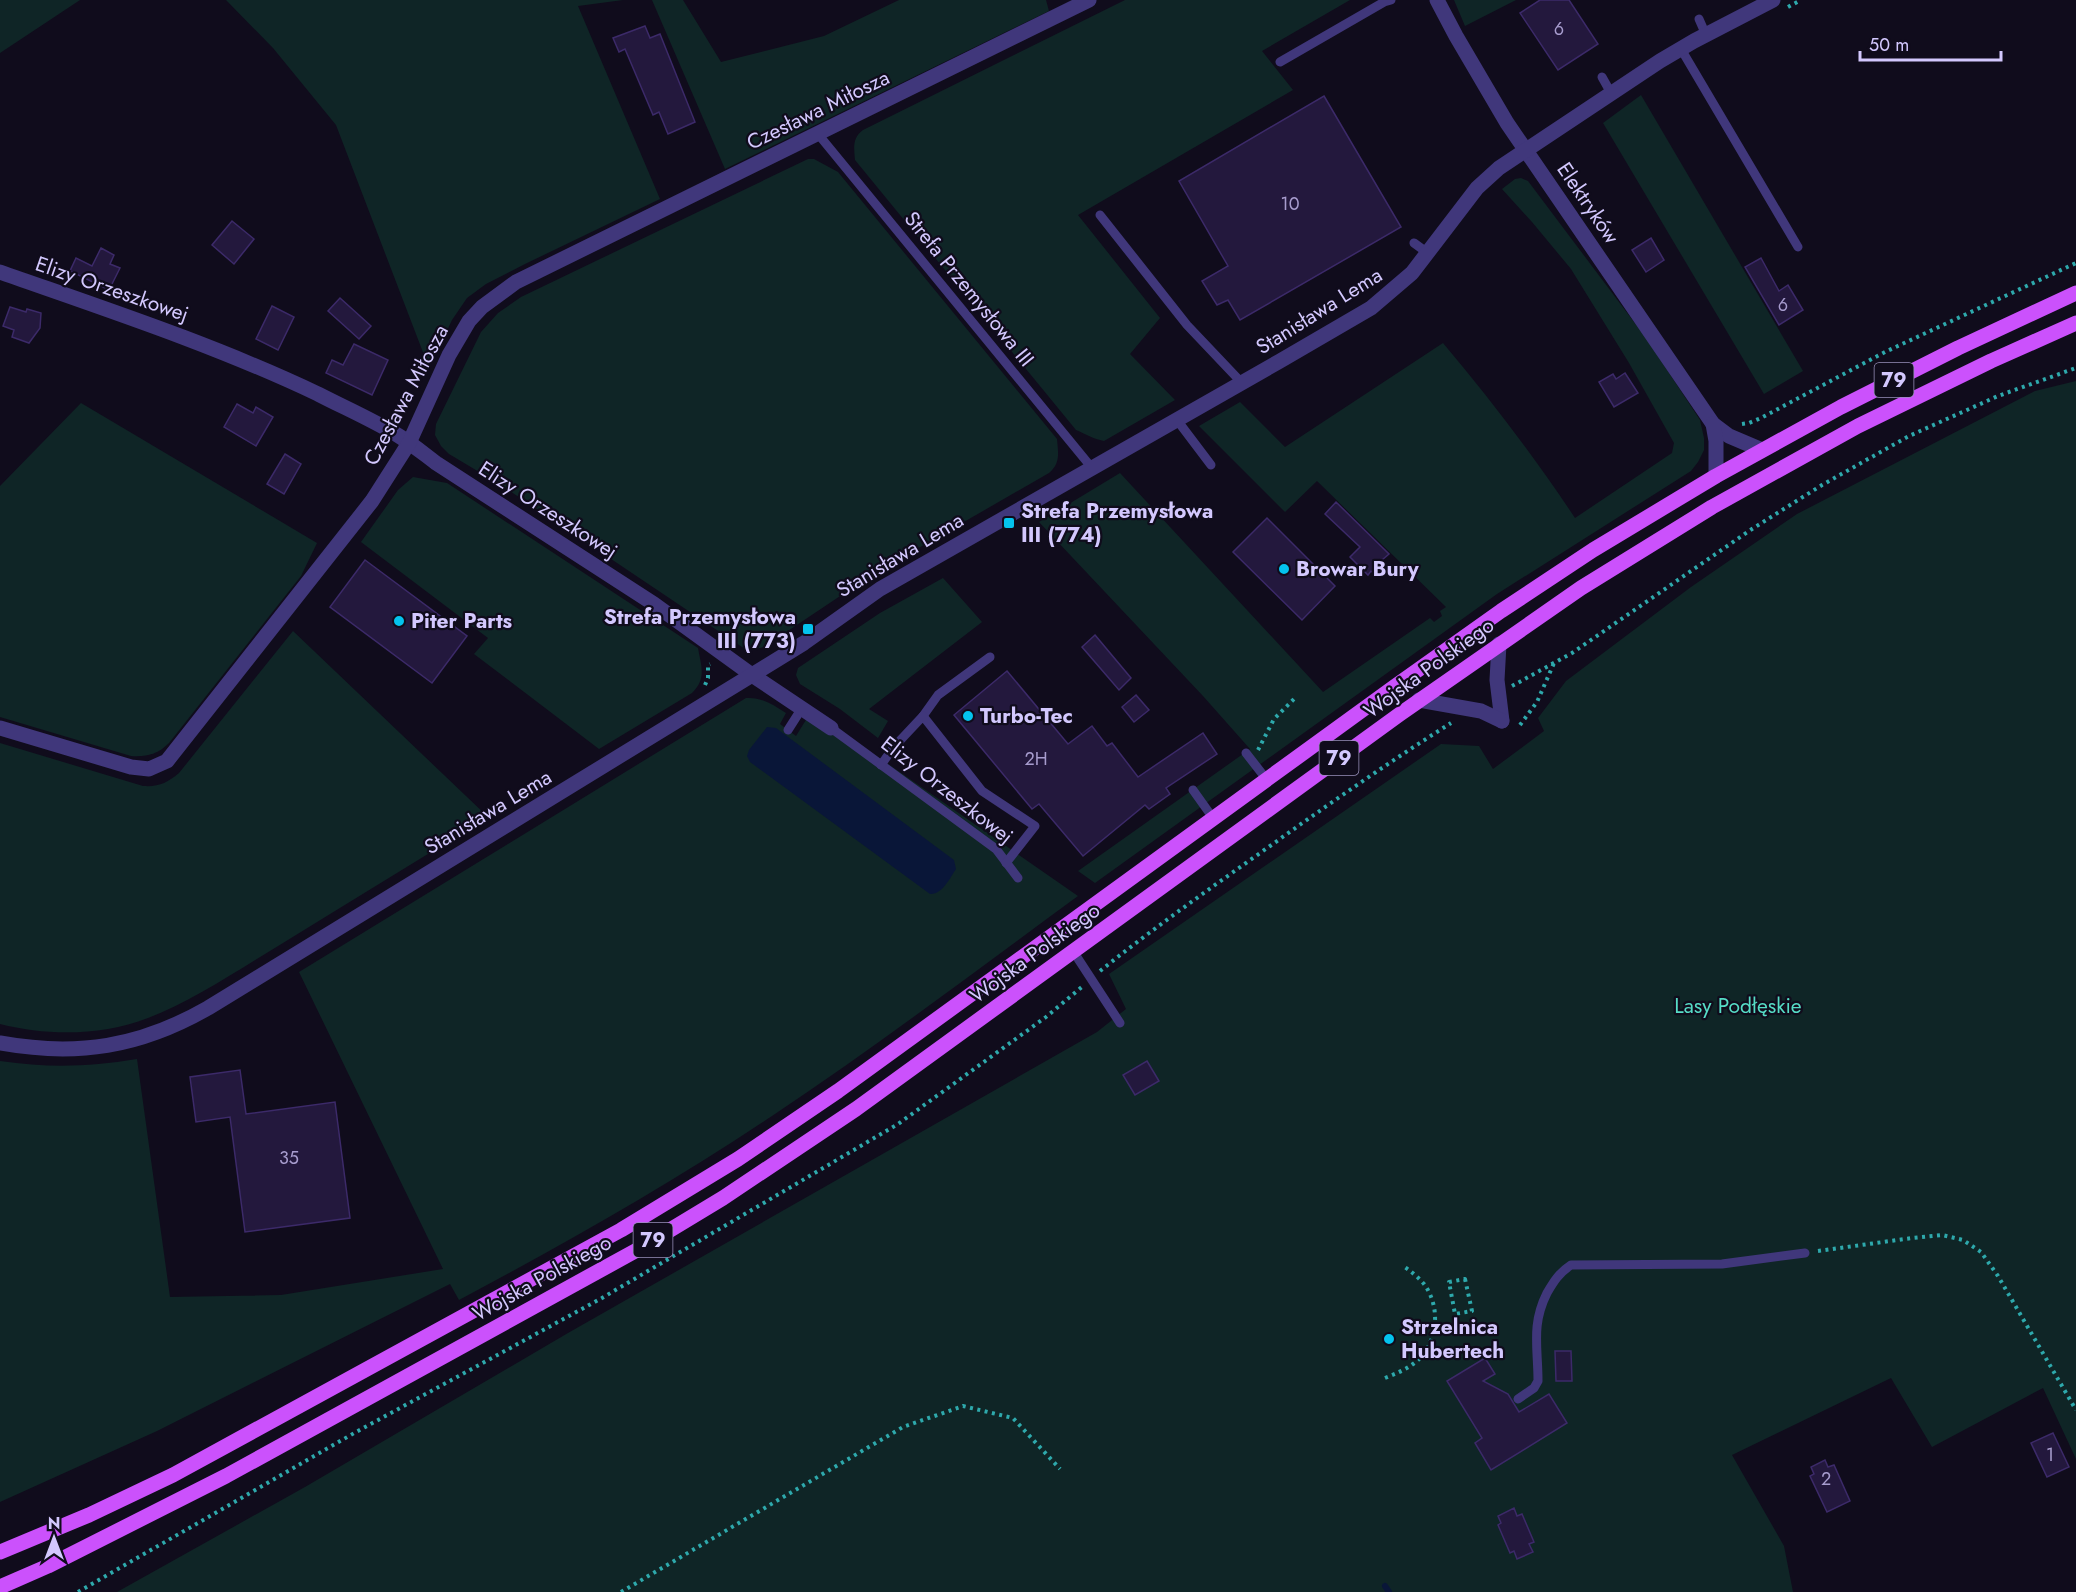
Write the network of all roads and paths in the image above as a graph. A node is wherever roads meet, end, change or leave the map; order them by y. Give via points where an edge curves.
1 (1089, 0) edge
2 (1391, 0) edge
3 (1437, 0) edge
4 (1770, 1) edge
5 (1699, 19) dead end
6 (1706, 34) junction
7 (1681, 49) junction
8 (1280, 62) dead end
9 (1602, 77) dead end
10 (1611, 93) junction
11 (818, 134) junction
12 (1525, 150) junction
13 (1100, 215) dead end
14 (1414, 243) dead end
15 (1798, 247) dead end
16 (1429, 254) junction
17 (2076, 263) edge
18 (0, 272) edge
19 (2076, 293) edge
20 (2076, 323) edge
21 (2076, 368) edge
22 (1242, 383) junction
23 (1177, 420) junction
24 (1713, 424) junction
25 (1737, 424) dead end
26 (409, 443) junction
27 (1762, 450) junction
28 (1212, 465) dead end
29 (1092, 468) junction
30 (1716, 476) junction
31 (1499, 644) junction
32 (725, 655) junction
33 (990, 657) dead end
34 (1554, 662) junction
35 (752, 675) junction
36 (1504, 691) dead end
37 (700, 693) dead end
38 (1297, 696) dead end
39 (1419, 700) junction
40 (802, 708) junction
41 (923, 716) junction
42 (1456, 719) dead end
43 (1520, 725) dead end
44 (0, 728) edge
45 (831, 728) joint
46 (788, 730) dead end
47 (1246, 753) dead end
48 (1252, 761) junction
49 (881, 765) junction
50 (1266, 780) junction
51 (1193, 790) dead end
52 (1213, 818) junction
53 (1006, 863) junction
54 (1018, 878) dead end
55 (1145, 935) dead end
56 (1073, 951) junction
57 (1120, 1023) dead end
58 (0, 1043) edge
59 (1805, 1253) joint
60 (1403, 1266) dead end
61 (1465, 1279) joint
62 (1385, 1378) dead end
63 (1518, 1399) dead end
64 (2076, 1410) edge
65 (1060, 1469) dead end
66 (0, 1552) edge
67 (0, 1587) edge
68 (621, 1592) edge

1 - 11 street, Czesława Miłosza
2 - 8 lane
3 - 12 street, Elektryków
4 - 6 street, Stanisława Lema
5 - 6 lane
6 - 7 street, Stanisława Lema
7 - 10 street, Stanisława Lema
7 - 15 lane
9 - 10 lane
10 - 12 street, Stanisława Lema
11 - 26 street, Czesława Miłosza via 499,293 459,336
11 - 29 lane, Strefa Przemysłowa III
12 - 16 street, Stanisława Lema via 1477,188
12 - 24 street, Elektryków
13 - 22 lane via 1187,326
14 - 16 lane
16 - 22 street, Stanisława Lema via 1371,308
17 - 25 path via 1885,352 1761,418
18 - 26 street, Elizy Orzeszkowej via 212,346 369,419
19 - 27 main road, Wojska Polskiego / 79 via 1910,372
20 - 31 main road, Wojska Polskiego / 79 via 1910,400 1755,483 1599,576
21 - 34 path via 1998,396 1919,432 1822,485
22 - 23 street, Stanisława Lema
23 - 28 lane
23 - 29 street, Stanisława Lema
24 - 27 street, Elektryków via 1729,436
24 - 30 street, Elektryków
26 - 32 street, Elizy Orzeszkowej
26 - 44 street, Czesława Miłosza via 358,519 167,761 149,769 131,767
27 - 30 main road, Wojska Polskiego / 79
29 - 35 street, Stanisława Lema via 880,589
30 - 50 main road, Wojska Polskiego / 79 via 1537,587
31 - 39 main road, Wojska Polskiego / 79
31 - 39 street via 1497,680 1502,721 1481,711
32 - 35 street, Elizy Orzeszkowej
32 - 37 path via 708,665 708,678
33 - 41 lane via 938,695
34 - 36 path
34 - 43 path via 1537,702
35 - 40 street, Elizy Orzeszkowej
35 - 58 street, Stanisława Lema via 186,1020 136,1040 91,1049 44,1050
38 - 48 path via 1274,719
39 - 56 main road, Wojska Polskiego / 79
40 - 45 street, Elizy Orzeszkowej
40 - 46 lane
41 - 49 lane
41 - 53 lane via 982,791 1035,826
42 - 55 path
45 - 49 lane, Elizy Orzeszkowej
47 - 48 lane
48 - 50 lane
49 - 53 lane, Elizy Orzeszkowej via 996,849
50 - 52 main road, Wojska Polskiego / 79
51 - 52 lane
52 - 66 main road, Wojska Polskiego / 79 via 838,1091 674,1198 173,1475
53 - 54 lane, Elizy Orzeszkowej
56 - 57 lane
56 - 67 main road, Wojska Polskiego / 79 via 818,1136 637,1250 226,1476
59 - 63 lane via 1722,1264 1571,1264 1557,1275 1541,1305 1535,1332 1538,1381
59 - 64 path via 1942,1235 1963,1240 1982,1252 1998,1276
60 - 62 path via 1417,1276 1430,1295 1435,1313 1434,1332 1418,1360
61 - 61 path via 1472,1311 1455,1314 1449,1282
65 - 68 path via 1013,1418 963,1406 903,1427

